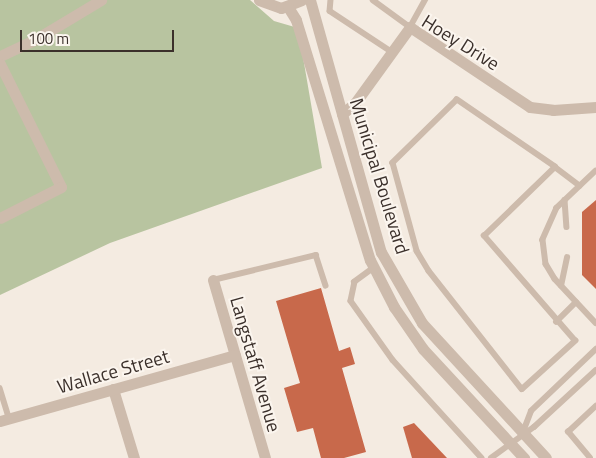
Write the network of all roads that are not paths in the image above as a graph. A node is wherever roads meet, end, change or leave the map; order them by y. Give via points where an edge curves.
1 (101, 0) edge
2 (259, 0) edge
3 (302, 0) edge
4 (310, 0) edge
5 (332, 0) edge
6 (373, 0) edge
7 (425, 0) edge
8 (288, 7) junction
9 (410, 27) junction
10 (392, 52) junction
11 (0, 56) edge
12 (0, 64) edge
13 (596, 107) edge
14 (342, 114) junction
15 (555, 167) junction
16 (596, 171) edge
17 (580, 186) junction
18 (565, 200) junction
19 (0, 218) edge
20 (567, 227) dead end
21 (566, 258) dead end
22 (374, 268) junction
23 (213, 280) joint
24 (326, 285) dead end
25 (561, 286) junction
26 (576, 302) junction
27 (556, 322) junction
28 (596, 323) edge
29 (596, 349) edge
30 (235, 355) junction
31 (596, 370) edge
32 (0, 388) edge
33 (113, 389) junction
34 (596, 406) edge
35 (5, 420) edge
36 (523, 433) junction
37 (510, 443) junction
38 (134, 458) edge
39 (265, 458) edge
40 (482, 458) edge
41 (492, 458) edge
42 (524, 458) edge
43 (546, 458) edge
44 (590, 458) edge

1 - 11 street via 36,39
2 - 8 street via 271,6
3 - 8 street
4 - 14 street, Municipal Boulevard
5 - 10 lane via 328,7 330,11
6 - 9 lane
7 - 9 lane
8 - 22 street, Municipal Boulevard via 296,20
9 - 10 street, Hoey Drive
9 - 13 street, Hoey Drive via 530,107 573,110
10 - 14 street, Hoey Drive via 355,103
12 - 19 street via 61,187
14 - 36 street, Municipal Boulevard via 381,252 399,286 438,343
15 - 17 lane
15 - 27 lane via 484,236
15 - 27 lane via 457,100 392,163 417,251 429,271 522,389 575,340
16 - 17 lane
17 - 18 lane
18 - 20 lane
18 - 25 lane via 549,222 543,240 546,264
21 - 25 lane
22 - 37 street, Municipal Boulevard via 394,307 423,349
22 - 40 lane via 355,282 351,301 392,360
23 - 24 lane via 316,255
23 - 30 street, Langstaff Avenue
25 - 26 lane
26 - 27 lane
26 - 28 lane
29 - 36 lane via 531,411
30 - 33 street, Wallace Street
30 - 39 street, Langstaff Avenue
31 - 36 lane
32 - 35 lane
33 - 35 street, Wallace Street
33 - 38 street
34 - 44 lane via 568,432
36 - 37 lane
36 - 43 street, Municipal Boulevard
37 - 41 lane
37 - 42 street, Municipal Boulevard

